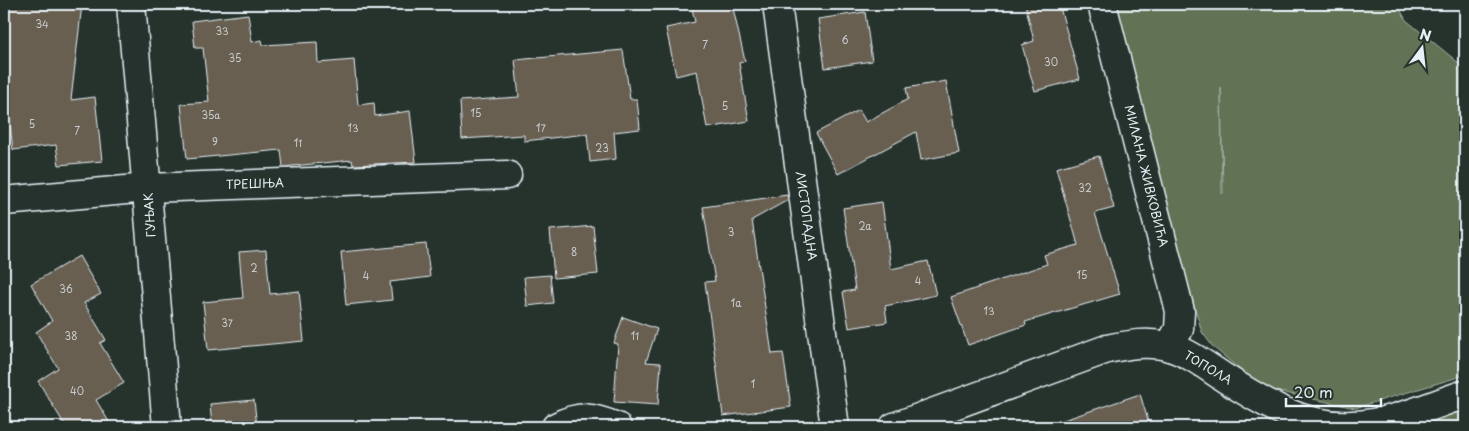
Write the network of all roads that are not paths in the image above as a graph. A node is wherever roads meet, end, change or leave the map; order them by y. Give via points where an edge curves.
1 (131, 4) edge
2 (777, 4) edge
3 (1102, 4) edge
4 (507, 175) dead end
5 (148, 188) junction
6 (4, 201) edge
7 (1168, 347) junction
8 (1465, 394) edge
9 (167, 427) edge
10 (556, 427) edge
11 (617, 427) edge
12 (835, 427) edge
13 (894, 427) edge

1 - 5 street, ГУЊАК
2 - 12 street, ЛИСТОПАДНА
3 - 7 street, МИЛАНА ЖИВКОВИЋА via 1180,311 1179,329
4 - 5 street, ТРЕШЊА
5 - 6 street, ТРЕШЊА
5 - 9 street, ГУЊАК
7 - 8 street, ТОПОЛА via 1189,355 1279,410 1324,423 1351,426 1371,423
7 - 13 street, ТОПОЛА via 1136,343 1107,348
10 - 11 street via 571,419 588,418

